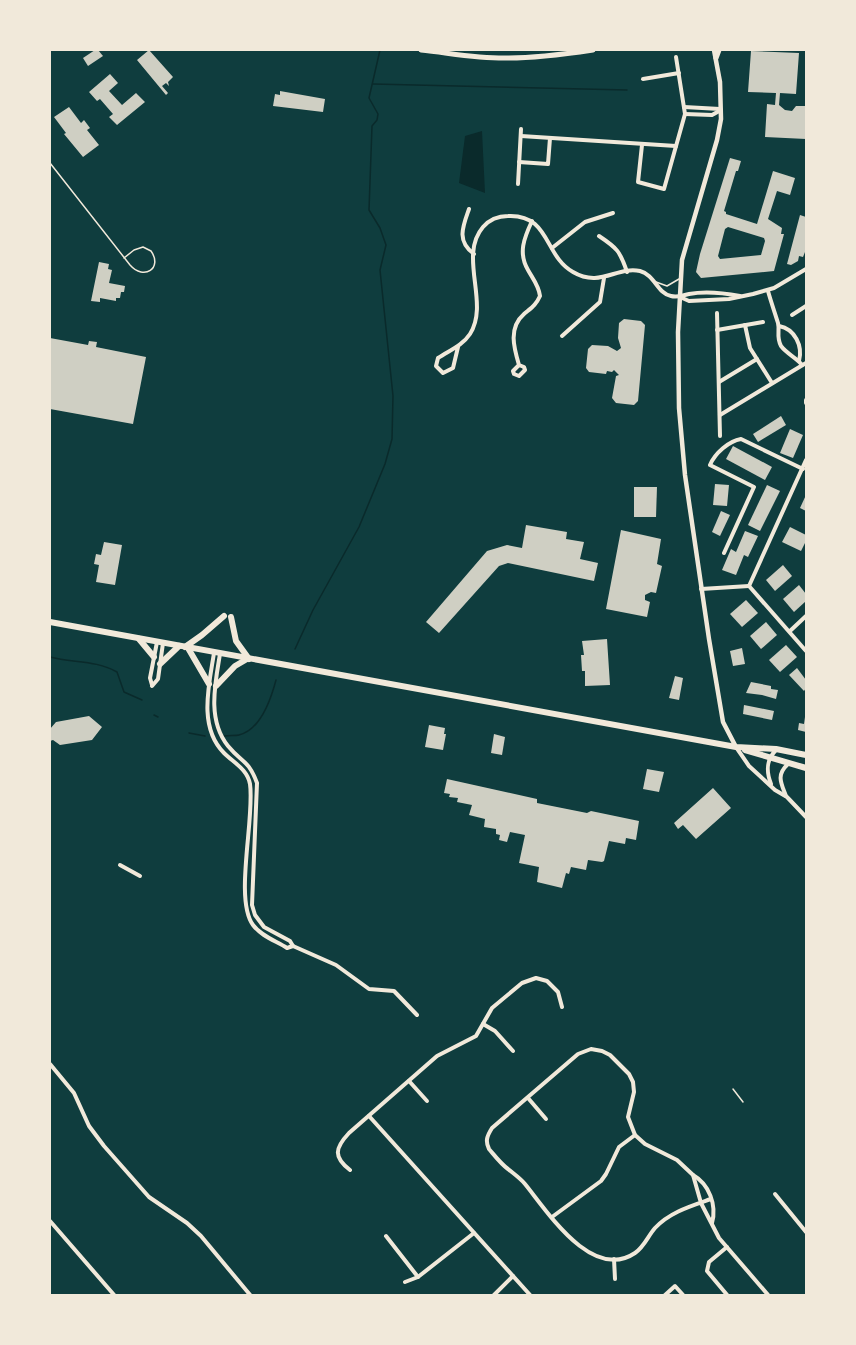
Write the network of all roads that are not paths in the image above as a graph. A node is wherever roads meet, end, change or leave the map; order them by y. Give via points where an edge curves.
1 (421, 50) edge
2 (593, 50) edge
3 (717, 50) edge
4 (676, 57) dead end
5 (716, 58) joint
6 (678, 73) junction
7 (643, 79) dead end
8 (684, 107) junction
9 (721, 109) junction
10 (685, 114) junction
11 (521, 129) dead end
12 (521, 136) junction
13 (550, 138) junction
14 (642, 145) junction
15 (676, 146) junction
16 (519, 162) junction
17 (50, 163) edge
18 (518, 184) dead end
19 (469, 209) dead end
20 (613, 213) dead end
21 (532, 221) junction
22 (599, 236) dead end
23 (552, 248) junction
24 (474, 254) junction
25 (124, 258) junction
26 (807, 269) edge
27 (627, 272) junction
28 (681, 276) junction
29 (604, 278) junction
30 (655, 281) junction
31 (768, 291) junction
32 (680, 297) junction
33 (807, 306) edge
34 (717, 313) dead end
35 (792, 315) dead end
36 (763, 322) dead end
37 (746, 325) junction
38 (779, 326) junction
39 (717, 330) junction
40 (562, 336) dead end
41 (458, 347) junction
42 (757, 359) junction
43 (803, 363) edge
44 (519, 365) dead end
45 (719, 383) junction
46 (772, 383) junction
47 (720, 415) junction
48 (720, 436) dead end
49 (807, 460) edge
50 (803, 469) junction
51 (724, 553) dead end
52 (749, 586) junction
53 (701, 589) junction
54 (807, 615) edge
55 (50, 622) edge
56 (790, 631) junction
57 (138, 639) junction
58 (160, 643) junction
59 (184, 647) junction
60 (807, 651) edge
61 (217, 653) junction
62 (154, 657) junction
63 (248, 659) junction
64 (160, 664) junction
65 (213, 685) junction
66 (736, 747) junction
67 (776, 750) junction
68 (807, 755) edge
69 (769, 758) junction
70 (788, 765) junction
71 (807, 768) edge
72 (772, 787) junction
73 (787, 796) junction
74 (807, 817) edge
75 (120, 865) dead end
76 (140, 876) dead end
77 (293, 946) junction
78 (562, 1007) dead end
79 (417, 1015) dead end
80 (483, 1024) junction
81 (513, 1051) dead end
82 (50, 1064) edge
83 (409, 1081) junction
84 (733, 1089) dead end
85 (528, 1098) junction
86 (427, 1101) dead end
87 (743, 1102) dead end
88 (369, 1116) junction
89 (546, 1119) dead end
90 (635, 1135) junction
91 (350, 1170) dead end
92 (693, 1175) junction
93 (775, 1194) dead end
94 (711, 1199) junction
95 (701, 1203) junction
96 (552, 1217) junction
97 (50, 1221) edge
98 (712, 1224) junction
99 (807, 1232) edge
100 (474, 1233) junction
101 (386, 1236) dead end
102 (727, 1247) junction
103 (614, 1259) junction
104 (513, 1276) junction
105 (418, 1277) junction
106 (615, 1279) dead end
107 (405, 1282) dead end
108 (115, 1296) edge
109 (251, 1296) edge
110 (493, 1296) edge
111 (531, 1296) edge
112 (664, 1296) edge
113 (684, 1296) edge
114 (728, 1296) edge
115 (769, 1296) edge

1 - 2 main road via 508,58
3 - 5 main road
4 - 6 street
5 - 9 street
6 - 7 street
6 - 8 street
8 - 9 street
8 - 10 street
9 - 10 street via 712,115
9 - 28 street via 717,140 685,247
10 - 15 street
11 - 12 street
12 - 13 street
12 - 16 street
13 - 14 street
13 - 16 street via 548,164
14 - 15 street
14 - 15 street via 638,182 664,189
16 - 18 street
17 - 25 lane
19 - 24 street via 461,237
20 - 23 street via 585,222
21 - 23 street
21 - 24 street via 514,216 494,218 481,230
21 - 44 street via 522,251 540,296 515,328 513,344
22 - 27 street via 616,247
23 - 29 street via 570,271
24 - 41 street via 476,317 471,332
25 - 25 lane via 142,273 151,269 155,261 151,251 143,247
26 - 31 street
27 - 29 street
27 - 30 street via 643,272
28 - 30 lane via 667,286
28 - 32 street
29 - 40 street via 600,302
30 - 32 street via 666,294
31 - 32 street via 740,296 715,293
31 - 38 street
32 - 53 street via 681,428
33 - 35 street
34 - 39 street
36 - 37 street
37 - 39 street
37 - 42 street via 749,345
38 - 43 street via 791,331 798,341
38 - 43 street via 779,343
39 - 45 street
41 - 41 street via 438,358 436,366 443,373 453,368
42 - 45 street
42 - 46 street
43 - 46 street
45 - 47 street
46 - 47 street
47 - 48 street
49 - 50 street
50 - 51 street via 741,439 731,442 713,459 710,465 753,487
50 - 52 street
52 - 53 street
52 - 56 street
53 - 66 street via 723,722
54 - 56 street
55 - 57 main road
56 - 60 street
57 - 58 main road
57 - 62 main road
58 - 59 main road
58 - 62 street
58 - 64 street
59 - 61 main road
59 - 63 main road via 227,617
59 - 64 main road
59 - 65 main road
61 - 63 main road
61 - 65 street
62 - 64 street via 152,686 158,679
63 - 65 main road
63 - 66 main road
65 - 77 street via 217,726 230,748 252,769 257,783 252,905 255,915 264,927
65 - 77 street via 207,712 211,731 224,753 241,766 250,785 245,885 248,915 264,935 287,948
66 - 67 main road
66 - 69 main road
66 - 72 street via 749,766
67 - 68 main road
67 - 69 street
69 - 70 main road
69 - 72 street via 767,772
70 - 71 main road
70 - 73 street via 779,777
72 - 73 street
73 - 74 street
75 - 76 street
77 - 79 street via 336,965 369,989 394,991
78 - 80 street via 556,989 536,978 522,983 497,1003
80 - 81 street
80 - 83 street via 472,1038 442,1052
82 - 109 street via 77,1097 89,1126 104,1146 149,1197 201,1236
83 - 86 street
83 - 88 street
84 - 87 lane
85 - 89 street
85 - 90 street via 578,1054 591,1049 606,1052 629,1074 634,1085 628,1117
85 - 96 street via 492,1128 487,1145
88 - 91 street via 339,1148 339,1160
88 - 100 street
90 - 92 street via 677,1160
90 - 96 street via 619,1147 601,1181
92 - 94 street via 704,1184
92 - 95 street
93 - 99 street
94 - 95 street
94 - 98 street
95 - 98 street
95 - 103 street via 661,1222 633,1254
96 - 103 street via 580,1247
97 - 108 street
98 - 102 street
100 - 104 street
100 - 105 street
101 - 105 street
102 - 114 street via 709,1262 707,1271
102 - 115 street
103 - 106 street
104 - 110 street
104 - 111 street
105 - 107 street
112 - 113 street via 675,1286

